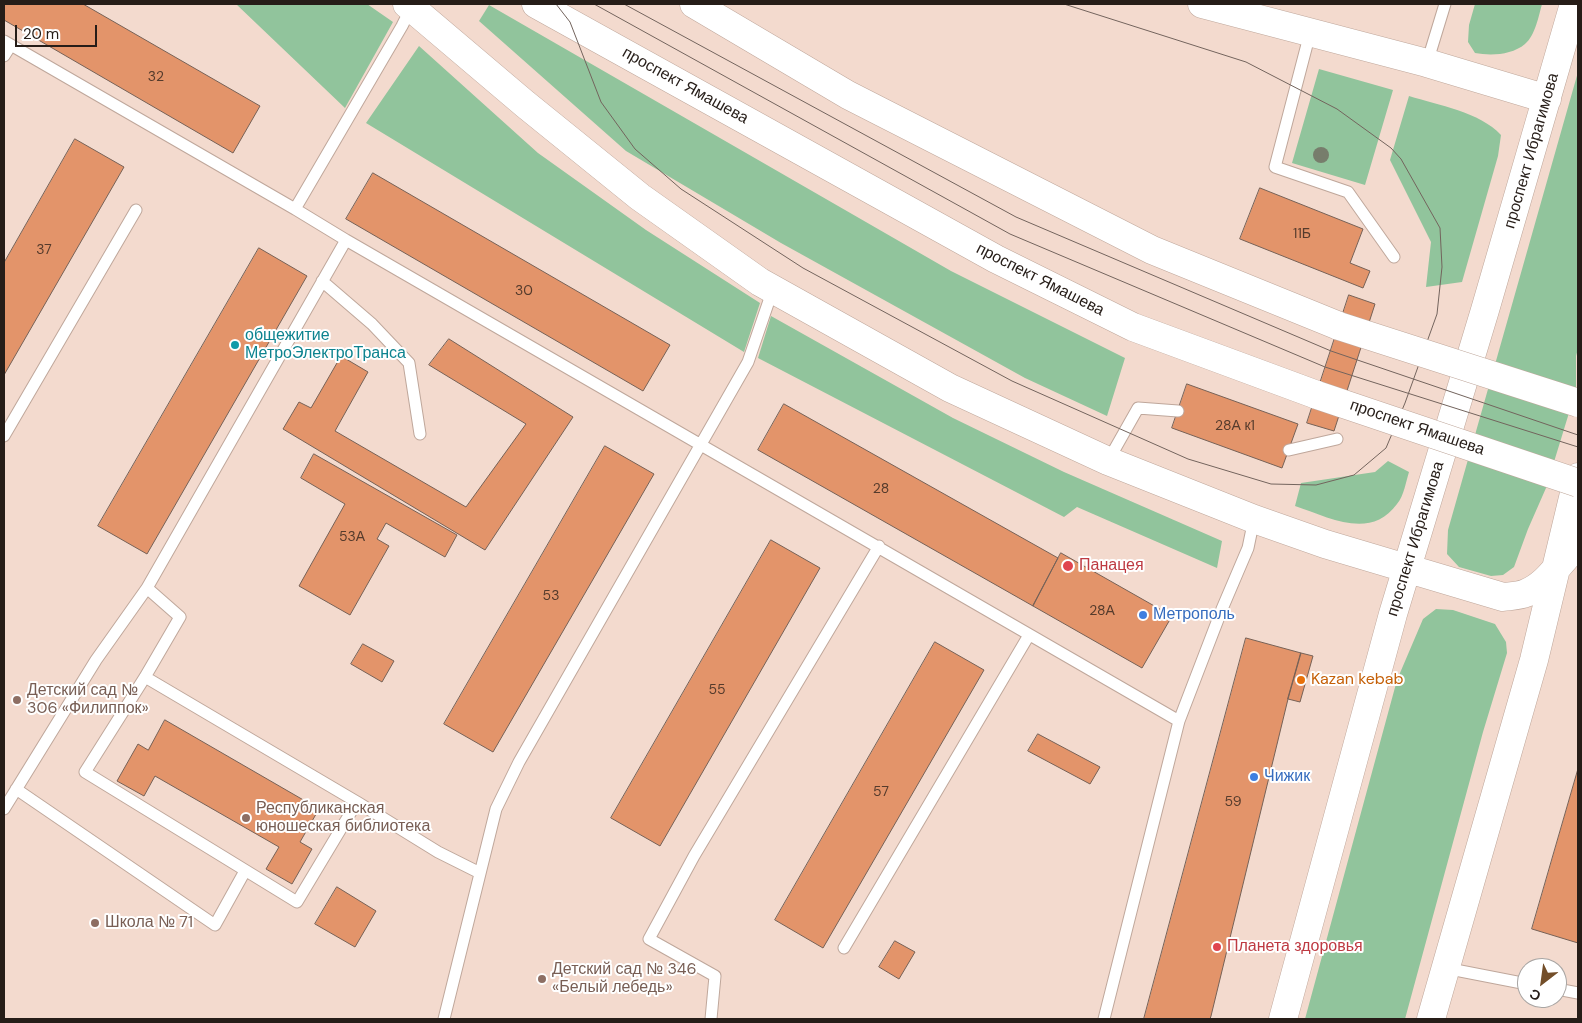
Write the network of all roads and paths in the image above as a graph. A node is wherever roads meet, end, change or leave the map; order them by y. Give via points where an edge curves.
1 (536, 4) edge
2 (694, 4) edge
3 (1202, 4) edge
4 (1445, 4) edge
5 (1574, 4) edge
6 (409, 6) edge
7 (1310, 32) junction
8 (7, 43) edge
9 (4, 56) edge
10 (1427, 63) junction
11 (1547, 99) junction
12 (295, 209) junction
13 (136, 210) dead end
14 (346, 240) junction
15 (1394, 257) dead end
16 (322, 281) junction
17 (772, 289) junction
18 (1578, 403) edge
19 (1178, 411) dead end
20 (420, 434) dead end
21 (4, 436) edge
22 (1337, 439) dead end
23 (702, 444) junction
24 (1289, 450) dead end
25 (1108, 462) junction
26 (1578, 477) edge
27 (1578, 483) edge
28 (1254, 519) junction
29 (1578, 545) edge
30 (879, 546) junction
31 (1407, 568) junction
32 (1556, 569) junction
33 (147, 588) junction
34 (1029, 635) junction
35 (145, 677) junction
36 (1179, 721) junction
37 (16, 789) junction
38 (357, 802) junction
39 (4, 809) edge
40 (245, 871) junction
41 (480, 873) junction
42 (844, 948) dead end
43 (1445, 968) junction
44 (1517, 982) edge
45 (444, 1019) edge
46 (711, 1019) edge
47 (1104, 1019) edge
48 (1283, 1019) edge
49 (1431, 1019) edge

1 - 27 main road, проспект Ямашева, bridge via 996,259 1133,327 1316,395
2 - 18 main road, bridge via 848,95 1152,250 1339,326
3 - 7 main road via 1263,16
4 - 10 lane
5 - 11 main road, проспект Ибрагимова
6 - 12 lane via 402,26
6 - 17 main road via 640,197
7 - 10 main road
7 - 15 lane via 1275,167 1348,192
8 - 9 lane
8 - 12 lane
10 - 11 main road
11 - 31 main road, проспект Ибрагимова
12 - 14 lane
13 - 21 lane
14 - 16 lane
14 - 23 lane
16 - 20 lane via 372,324 409,363
16 - 33 lane
17 - 23 lane via 748,362
17 - 25 main road via 950,388
19 - 25 lane via 1138,408
22 - 24 lane
23 - 30 lane
23 - 41 lane via 519,762 496,809
25 - 28 main road
26 - 32 main road
28 - 31 main road
28 - 36 lane via 1248,548
29 - 32 main road
30 - 34 lane
30 - 46 lane via 694,856 649,939 715,976
31 - 32 main road via 1503,597 1525,594 1541,585
31 - 48 main road, проспект Ибрагимова
32 - 43 main road via 1534,660
33 - 35 lane via 180,617
33 - 37 lane via 96,660
34 - 36 lane
34 - 42 lane
35 - 38 lane
35 - 40 lane via 86,772
36 - 47 lane
37 - 39 lane
37 - 40 lane via 215,925
38 - 40 lane via 297,902
38 - 41 lane via 438,852
41 - 45 lane
43 - 44 lane
43 - 49 main road

